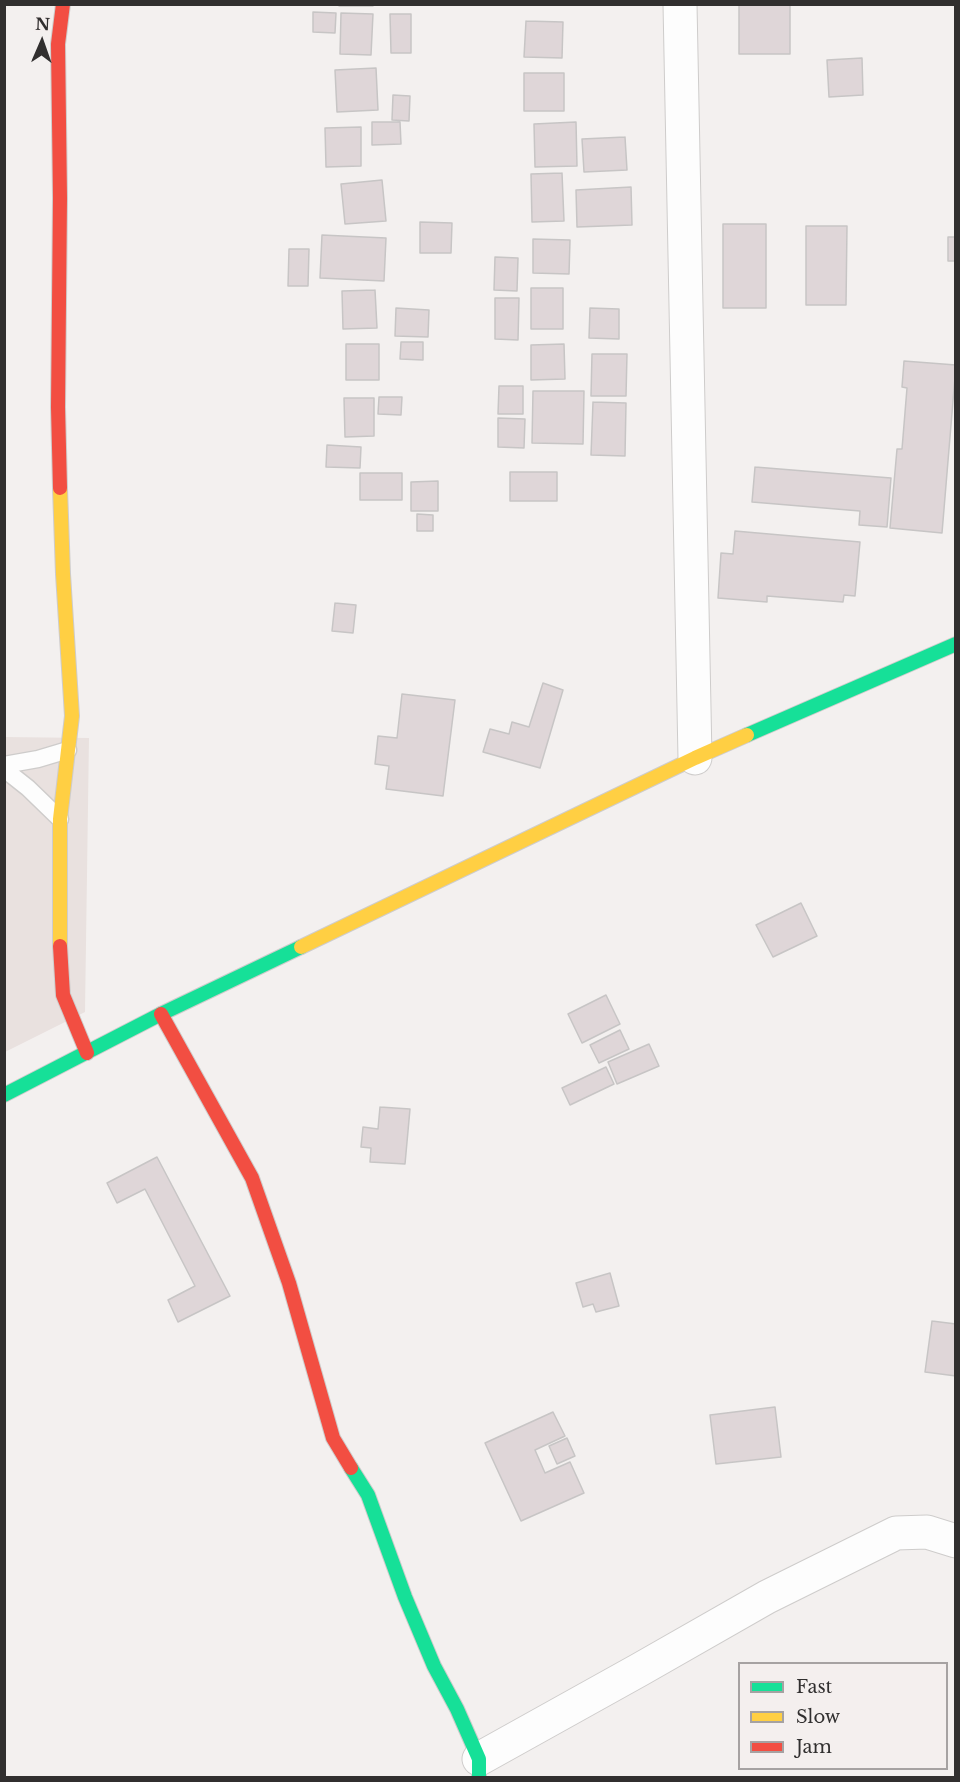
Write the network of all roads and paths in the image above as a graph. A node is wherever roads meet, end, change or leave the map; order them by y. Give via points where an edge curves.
1 (63, 4) edge
2 (680, 4) edge
3 (956, 644) edge
4 (68, 750) junction
5 (695, 758) junction
6 (4, 767) edge
7 (60, 819) junction
8 (161, 1014) junction
9 (87, 1053) junction
10 (4, 1095) edge
11 (956, 1541) edge
12 (479, 1768) edge

1 - 4 street via 58,44 58,407 72,716
2 - 5 street
3 - 5 street
4 - 6 lane
4 - 7 street
5 - 8 street
6 - 7 lane
7 - 9 street via 63,995
8 - 9 street
8 - 12 street via 252,1178 289,1283 333,1438 368,1495 405,1597 457,1709
9 - 10 street
11 - 12 street via 927,1532 896,1533 766,1597

